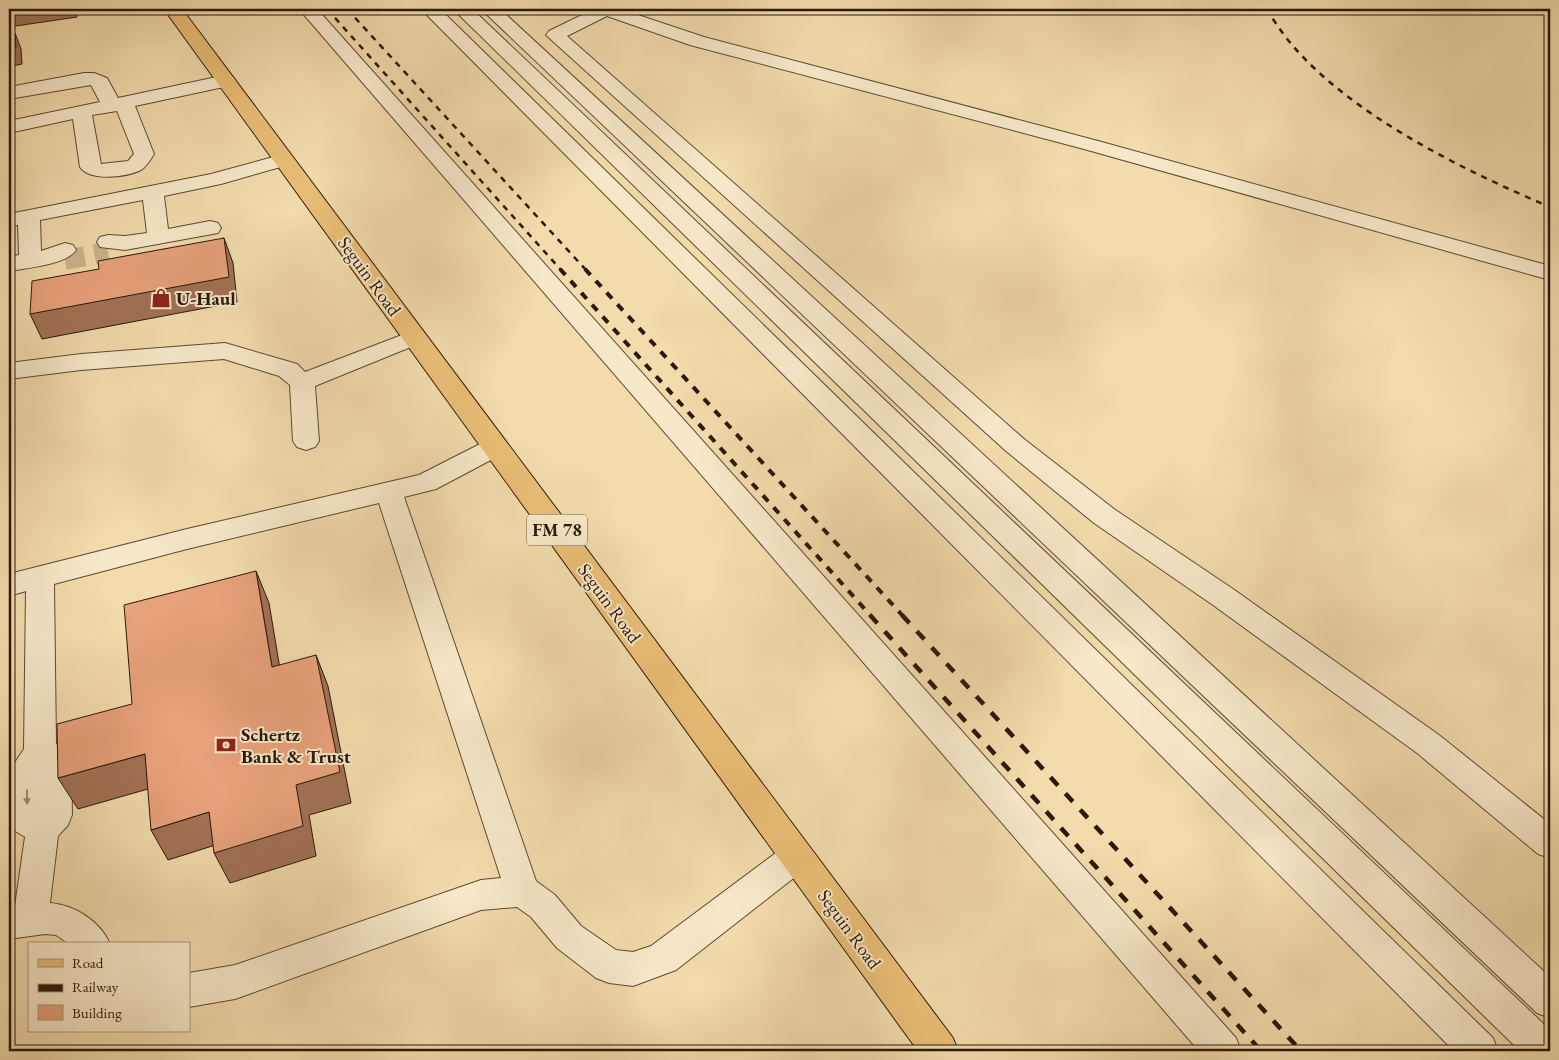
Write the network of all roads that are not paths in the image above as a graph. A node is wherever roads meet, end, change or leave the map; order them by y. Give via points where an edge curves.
1 (174, 9) edge
2 (308, 9) edge
3 (430, 9) edge
4 (462, 9) edge
5 (490, 9) edge
6 (607, 9) edge
7 (226, 81) junction
8 (9, 93) edge
9 (118, 105) junction
10 (82, 113) junction
11 (9, 127) edge
12 (284, 160) junction
13 (153, 192) junction
14 (19, 218) edge
15 (768, 225) junction
16 (210, 228) dead end
17 (158, 237) junction
18 (734, 237) junction
19 (113, 246) tunnel mouth
20 (43, 258) edge
21 (1550, 273) edge
22 (414, 337) junction
23 (9, 371) edge
24 (302, 382) junction
25 (306, 441) dead end
26 (495, 447) junction
27 (389, 491) junction
28 (40, 577) junction
29 (9, 585) edge
30 (1550, 844) edge
31 (797, 856) junction
32 (522, 891) junction
33 (20, 920) edge
34 (91, 942) edge
35 (190, 990) edge
36 (1550, 1001) edge
37 (940, 1051) edge
38 (1223, 1051) edge
39 (1480, 1051) edge
40 (1546, 1051) edge

1 - 7 main road, Seguin Road / FM 78
2 - 38 lane
3 - 39 lane
4 - 40 lane
5 - 18 lane
6 - 15 lane via 555,35
6 - 21 lane via 697,41 1091,145
7 - 9 lane
7 - 12 main road, Seguin Road / FM 78
8 - 9 lane via 94,79
9 - 10 lane
9 - 10 lane via 144,154 135,165 104,171 90,167
10 - 11 lane
12 - 13 lane via 214,180
12 - 22 main road, Seguin Road / FM 78
13 - 14 lane
13 - 17 lane
14 - 20 lane
15 - 18 lane
15 - 30 lane via 1014,446 1104,516 1428,744
16 - 17 lane
17 - 19 lane
18 - 36 lane
22 - 24 lane
22 - 26 main road, Seguin Road / FM 78
23 - 24 lane via 224,351 288,370
24 - 25 lane
26 - 27 lane via 427,482
26 - 31 main road, Seguin Road / FM 78
27 - 28 lane
27 - 32 lane
28 - 29 lane
28 - 33 lane via 40,753 28,767 27,821 42,830
31 - 32 lane via 663,958 633,968 609,966 569,938 542,906
31 - 37 main road, Seguin Road / FM 78
32 - 35 lane via 481,895 235,982
33 - 34 lane via 56,918 81,931

